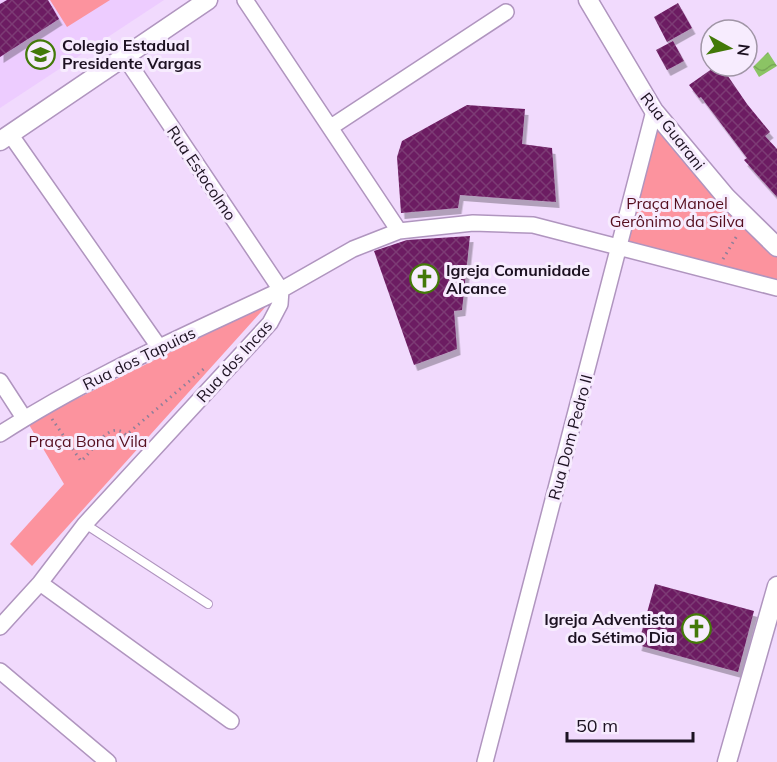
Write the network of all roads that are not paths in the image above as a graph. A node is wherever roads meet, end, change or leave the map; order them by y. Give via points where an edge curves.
1 (208, 0) edge
2 (245, 0) edge
3 (588, 0) edge
4 (506, 12) dead end
5 (124, 56) junction
6 (654, 111) junction
7 (331, 127) junction
8 (5, 138) edge
9 (399, 231) junction
10 (777, 247) edge
11 (620, 248) junction
12 (777, 288) edge
13 (281, 290) junction
14 (159, 347) junction
15 (0, 381) edge
16 (24, 418) junction
17 (0, 434) edge
18 (85, 524) junction
19 (40, 583) junction
20 (777, 586) edge
21 (208, 604) dead end
22 (0, 627) edge
23 (0, 671) edge
24 (231, 722) dead end
25 (108, 762) edge
26 (485, 762) edge
27 (727, 762) edge

1 - 5 street
2 - 7 street
3 - 6 street, Rua Guarani
4 - 7 street
5 - 8 street
5 - 13 street, Rua Estocolmo
6 - 10 street, Rua Guarani via 726,197
6 - 11 street, Rua Dom Pedro II
7 - 9 street
8 - 14 street
9 - 11 street via 473,223 533,225
9 - 13 street via 353,249
11 - 12 street
11 - 26 street, Rua Dom Pedro II
13 - 14 street, Rua dos Tapuias
13 - 18 street, Rua dos Incas via 280,304 270,323
14 - 16 street, Rua dos Tapuias
15 - 16 street
16 - 17 street, Rua dos Tapuias
18 - 19 street, Rua dos Incas
18 - 21 lane
19 - 22 street, Rua dos Incas
19 - 24 street
20 - 27 street
23 - 25 street

